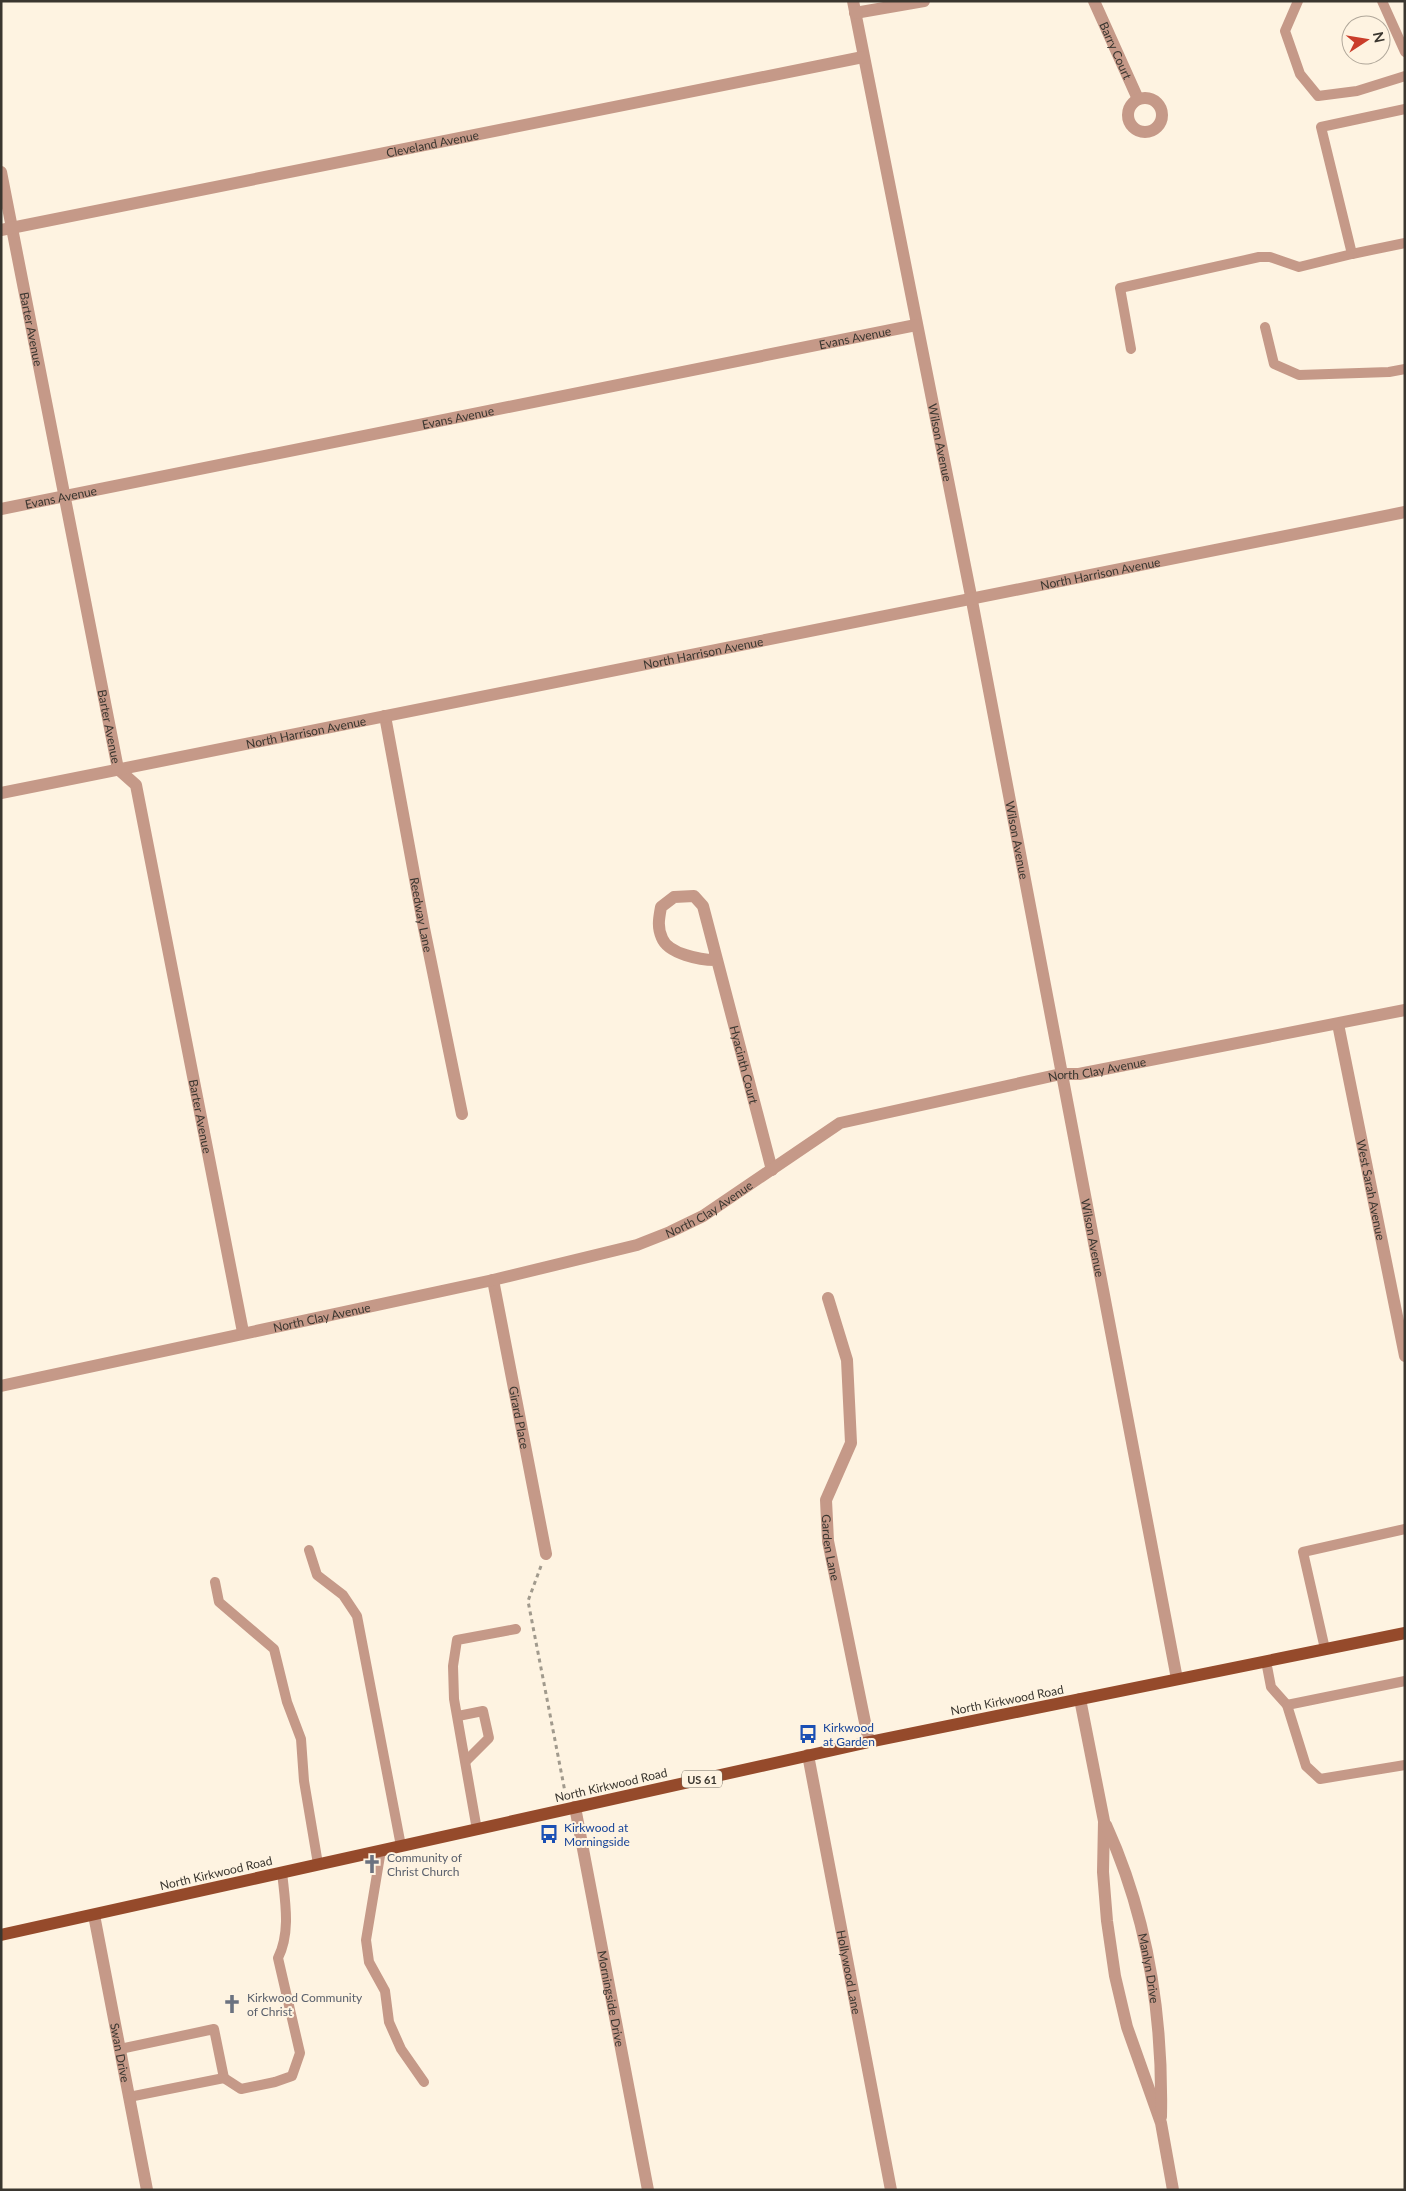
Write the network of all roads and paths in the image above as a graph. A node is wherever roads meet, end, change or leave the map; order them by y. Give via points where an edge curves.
1 (924, 1) edge
2 (1094, 1) edge
3 (1298, 1) edge
4 (1382, 1) edge
5 (854, 7) edge
6 (1405, 52) edge
7 (863, 57) junction
8 (1405, 76) edge
9 (1138, 99) dead end
10 (1405, 110) edge
11 (1, 172) edge
12 (7, 229) edge
13 (1405, 244) edge
14 (1352, 254) junction
15 (916, 325) junction
16 (1265, 328) dead end
17 (1131, 349) dead end
18 (1405, 369) edge
19 (64, 497) junction
20 (1, 509) edge
21 (1405, 512) edge
22 (972, 601) junction
23 (385, 716) junction
24 (118, 769) junction
25 (1, 793) edge
26 (715, 960) junction
27 (1405, 1010) edge
28 (1338, 1024) junction
29 (1060, 1074) junction
30 (462, 1114) dead end
31 (772, 1170) junction
32 (493, 1280) junction
33 (828, 1298) dead end
34 (243, 1332) junction
35 (1405, 1356) edge
36 (1, 1386) edge
37 (1405, 1529) edge
38 (309, 1550) dead end
39 (546, 1554) joint
40 (215, 1582) dead end
41 (516, 1629) dead end
42 (1405, 1633) edge
43 (1325, 1649) junction
44 (1266, 1661) junction
45 (1177, 1679) junction
46 (1405, 1681) edge
47 (1080, 1699) junction
48 (1287, 1705) junction
49 (458, 1716) junction
50 (869, 1742) junction
51 (808, 1755) junction
52 (466, 1761) junction
53 (1405, 1765) edge
54 (572, 1808) junction
55 (1104, 1821) junction
56 (477, 1830) junction
57 (401, 1846) junction
58 (382, 1850) junction
59 (318, 1864) junction
60 (282, 1872) junction
61 (94, 1914) junction
62 (1, 1935) edge
63 (120, 2049) junction
64 (224, 2078) junction
65 (424, 2082) dead end
66 (129, 2097) junction
67 (1161, 2123) junction
68 (147, 2190) edge
69 (648, 2190) edge
70 (891, 2190) edge
71 (1173, 2190) edge

1 - 5 street
2 - 9 street, Barry Court
3 - 8 lane via 1285,31 1300,74 1318,96 1357,91
4 - 6 lane
5 - 7 street, Wilson Avenue
7 - 12 street, Cleveland Avenue
7 - 15 street, Wilson Avenue
10 - 14 lane via 1321,127
11 - 12 street, Barter Avenue
12 - 19 street, Barter Avenue
13 - 14 lane
14 - 17 lane via 1299,267 1270,257 1259,257 1120,288
15 - 19 street, Evans Avenue
15 - 22 street, Wilson Avenue
16 - 18 lane via 1274,364 1299,375
19 - 20 street, Evans Avenue
19 - 24 street, Barter Avenue
21 - 22 street, North Harrison Avenue
22 - 23 street, North Harrison Avenue
22 - 29 street, Wilson Avenue
23 - 24 street, North Harrison Avenue
23 - 30 street, Reedway Lane
24 - 25 street, North Harrison Avenue
24 - 34 street, Barter Avenue via 136,785
26 - 26 street, Hyacinth Court via 703,906 694,896 674,897 661,907 658,924 662,941 674,950 702,960
26 - 31 street, Hyacinth Court
27 - 28 street, North Clay Avenue
28 - 29 street, North Clay Avenue via 1079,1074
28 - 35 street, West Sarah Avenue
29 - 31 street, North Clay Avenue via 840,1123
29 - 45 street, Wilson Avenue
31 - 32 street, North Clay Avenue via 704,1216 670,1232 611,1252
32 - 34 street, North Clay Avenue
32 - 39 street, Girard Place
33 - 50 street, Garden Lane via 847,1360 851,1443 826,1500 828,1541
34 - 36 street, North Clay Avenue
37 - 43 lane via 1303,1552
38 - 57 lane via 317,1575 343,1595 357,1616
39 - 54 path via 528,1601
40 - 59 lane via 220,1602 274,1649 287,1702 301,1739 304,1781
41 - 49 lane via 457,1640 453,1666
42 - 43 main road, North Kirkwood Road / US 61
43 - 44 main road, North Kirkwood Road / US 61
44 - 45 main road, North Kirkwood Road / US 61
44 - 48 lane via 1271,1687
45 - 47 main road, North Kirkwood Road / US 61
46 - 48 lane
47 - 50 main road, North Kirkwood Road / US 61
47 - 55 street, Manlyn Drive
48 - 53 lane via 1306,1766 1320,1779
49 - 52 lane
49 - 52 lane via 483,1711 489,1738
50 - 51 main road, North Kirkwood Road / US 61
51 - 54 main road, North Kirkwood Road / US 61
51 - 70 street, Hollywood Lane
52 - 56 lane
54 - 56 main road, North Kirkwood Road / US 61
54 - 69 street, Morningside Drive
55 - 67 street, Manlyn Drive via 1106,1911 1116,1976 1127,2027
55 - 67 street, Manlyn Drive via 1134,1895 1150,1966 1160,2037
56 - 57 main road, North Kirkwood Road / US 61
57 - 58 main road, North Kirkwood Road / US 61
58 - 59 main road, North Kirkwood Road / US 61
58 - 65 lane via 366,1940 369,1962 385,1991 389,2022 401,2049
59 - 60 main road, North Kirkwood Road / US 61
60 - 61 main road, North Kirkwood Road / US 61
60 - 64 lane via 286,1915 284,1946 278,1958 300,2053 292,2076 275,2082 241,2089
61 - 62 main road, North Kirkwood Road / US 61
61 - 63 street, Swan Drive
63 - 64 lane via 214,2029
63 - 66 street, Swan Drive
64 - 66 lane
66 - 68 street, Swan Drive
67 - 71 street, Manlyn Drive

